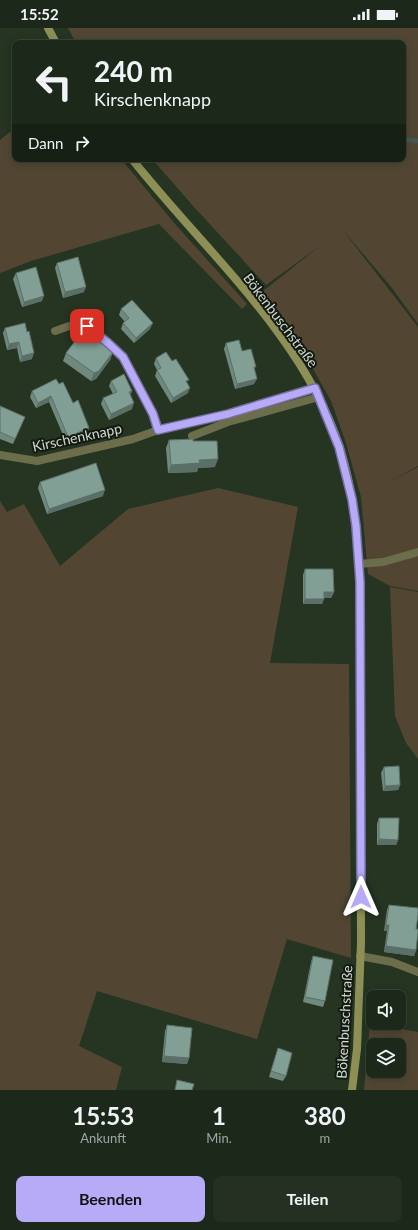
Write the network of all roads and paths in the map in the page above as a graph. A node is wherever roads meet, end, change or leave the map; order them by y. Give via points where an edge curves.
1 (48, 28) edge
2 (54, 40) edge
3 (134, 162) edge
4 (54, 331) dead end
5 (315, 388) junction
6 (319, 397) junction
7 (158, 430) junction
8 (192, 436) dead end
9 (0, 455) edge
10 (418, 552) edge
11 (359, 564) junction
12 (360, 956) junction
13 (418, 972) edge
14 (352, 1090) edge

1 - 2 main road
3 - 5 main road, Bökenbuschstraße via 245,290
4 - 7 street via 74,324 87,326 123,357 153,414
5 - 6 main road, Bökenbuschstraße
5 - 7 street, Kirschenknapp via 228,414
6 - 8 street via 228,422
6 - 11 main road, Bökenbuschstraße via 347,473
7 - 9 street, Kirschenknapp via 133,439 37,461
10 - 11 street via 383,562
11 - 12 main road, Bökenbuschstraße via 362,754
12 - 13 street, Bökenbuschstraße via 392,962
12 - 14 main road, Bökenbuschstraße via 357,1049

